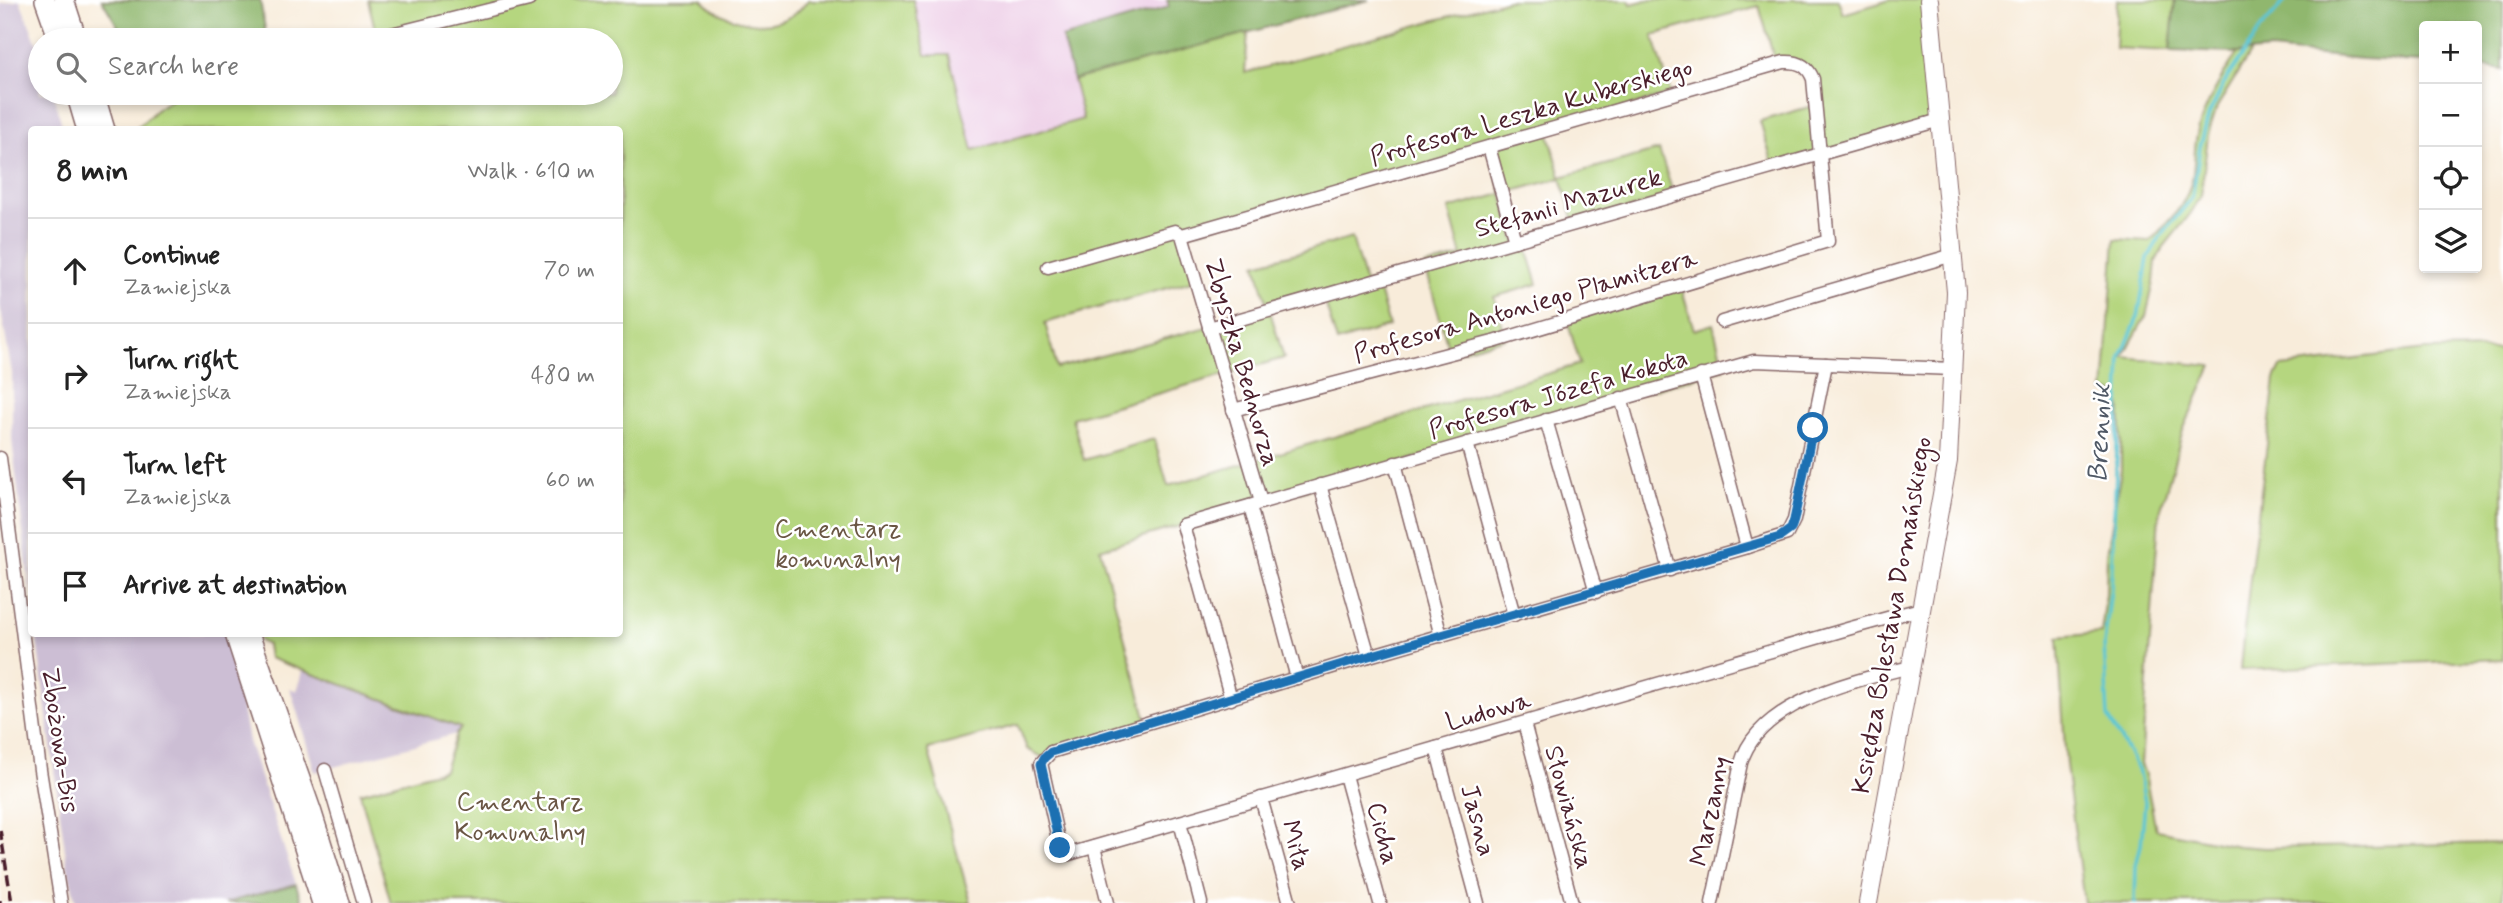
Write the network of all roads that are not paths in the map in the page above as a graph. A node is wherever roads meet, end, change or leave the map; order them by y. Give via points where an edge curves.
1 (45, 0) edge
2 (64, 0) edge
3 (529, 0) edge
4 (1929, 0) edge
5 (55, 28) edge
6 (73, 28) edge
7 (416, 28) edge
8 (80, 105) edge
9 (98, 105) edge
10 (1940, 120) junction
11 (86, 126) edge
12 (104, 126) edge
13 (1489, 147) junction
14 (1821, 154) junction
15 (1182, 235) junction
16 (1515, 241) junction
17 (1828, 241) joint
18 (1953, 255) junction
19 (1048, 267) dead end
20 (1722, 322) dead end
21 (1209, 328) junction
22 (1826, 364) junction
23 (1953, 369) junction
24 (1701, 375) junction
25 (1621, 398) junction
26 (1233, 410) junction
27 (1546, 420) junction
28 (1467, 443) junction
29 (0, 458) edge
30 (1395, 463) junction
31 (1320, 485) junction
32 (1255, 504) junction
33 (1747, 547) junction
34 (1670, 570) junction
35 (1596, 592) junction
36 (1921, 612) junction
37 (1514, 615) junction
38 (1441, 636) junction
39 (235, 637) edge
40 (250, 637) edge
41 (1369, 656) junction
42 (1910, 669) junction
43 (1297, 678) junction
44 (1231, 699) junction
45 (1524, 723) junction
46 (1436, 748) junction
47 (325, 770) dead end
48 (1345, 775) junction
49 (1261, 798) junction
50 (1180, 822) junction
51 (1094, 847) junction
52 (61, 903) edge
53 (321, 903) edge
54 (340, 903) edge
55 (364, 903) edge
56 (1108, 903) edge
57 (1201, 903) edge
58 (1290, 903) edge
59 (1380, 903) edge
60 (1478, 903) edge
61 (1572, 903) edge
62 (1712, 903) edge
63 (1868, 903) edge

1 - 5 main road
2 - 6 main road
3 - 7 street
4 - 10 main road, Księdza Bolesława Domańskiego
8 - 11 main road
9 - 12 main road
10 - 14 street, Stefanii Mazurek
10 - 18 main road, Księdza Bolesława Domańskiego
13 - 14 street, Profesora Leszka Kuberskiego via 1790,62 1807,68 1813,79
13 - 15 street, Profesora Leszka Kuberskiego
13 - 16 street
14 - 16 street, Stefanii Mazurek
14 - 17 street, Profesora Leszka Kuberskiego
15 - 19 street, Profesora Leszka Kuberskiego via 1175,231
15 - 21 street, Zbyszka Bednorza
16 - 21 street, Stefanii Mazurek
17 - 26 street, Profesora Antoniego Plamitzera via 1493,342
18 - 20 street
18 - 23 main road, Księdza Bolesława Domańskiego
21 - 26 street, Zbyszka Bednorza
22 - 23 street, Profesora Józefa Kokota
22 - 24 street, Profesora Józefa Kokota via 1754,361
22 - 33 street via 1791,529
23 - 36 main road, Księdza Bolesława Domańskiego via 1945,480
24 - 25 street, Profesora Józefa Kokota
24 - 33 street
25 - 27 street, Profesora Józefa Kokota
25 - 34 street
26 - 32 street, Zbyszka Bednorza
27 - 28 street, Profesora Józefa Kokota
27 - 35 street
28 - 30 street, Profesora Józefa Kokota
28 - 37 street
29 - 52 street, Zbożowa-Bis
30 - 31 street, Profesora Józefa Kokota
30 - 38 street
31 - 32 street, Profesora Józefa Kokota
31 - 41 street
32 - 43 street, Zbyszka Bednorza
32 - 44 street, Profesora Józefa Kokota via 1183,525
33 - 34 street
34 - 35 street
35 - 37 street
36 - 42 main road, Księdza Bolesława Domańskiego
36 - 45 street, Ludowa
37 - 38 street
38 - 41 street
39 - 53 main road
40 - 54 main road
41 - 43 street
42 - 62 street, Marzanny via 1823,690 1771,722 1749,744
42 - 63 main road, Księdza Bolesława Domańskiego
43 - 44 street
44 - 51 street, Ludowa via 1051,752 1044,758 1041,764 1060,848 1069,854
45 - 46 street, Ludowa
45 - 61 street, Słowiańska
46 - 48 street, Ludowa
46 - 60 street, Jasna
47 - 55 street
48 - 49 street, Ludowa
48 - 59 street, Cicha
49 - 50 street, Ludowa
49 - 58 street, Miła
50 - 51 street, Ludowa
50 - 57 street
51 - 56 street

